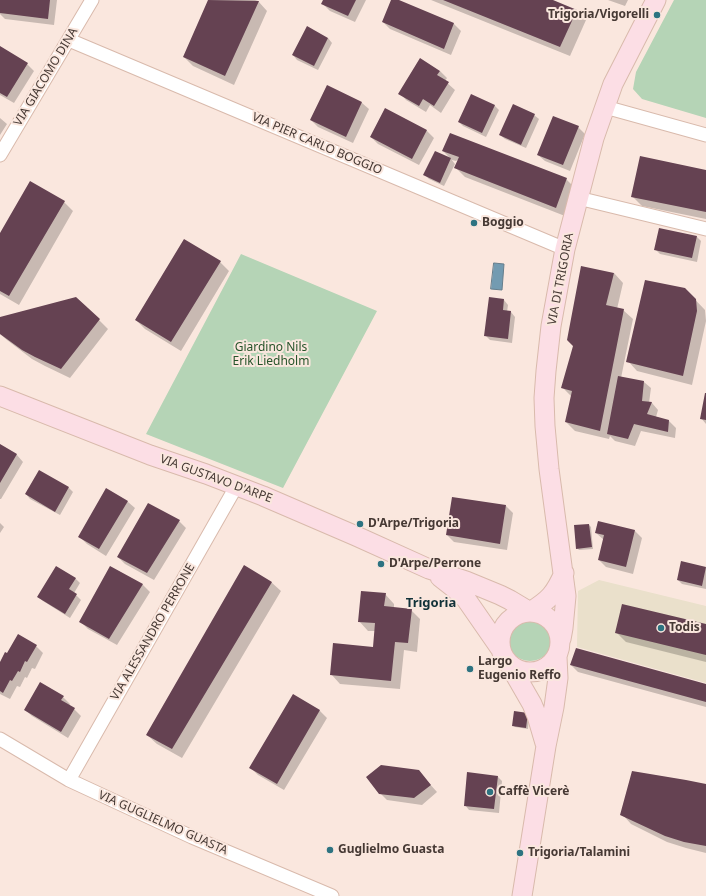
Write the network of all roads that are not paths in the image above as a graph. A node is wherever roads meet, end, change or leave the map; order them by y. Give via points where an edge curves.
1 (92, 0) edge
2 (656, 0) edge
3 (69, 40) junction
4 (605, 107) junction
5 (706, 135) edge
6 (0, 155) edge
7 (578, 198) junction
8 (706, 229) edge
9 (565, 249) junction
10 (0, 396) edge
11 (237, 485) junction
12 (430, 569) junction
13 (564, 573) junction
14 (530, 612) junction
15 (500, 648) junction
16 (559, 648) junction
17 (509, 664) junction
18 (0, 739) edge
19 (546, 746) junction
20 (69, 780) junction
21 (332, 896) edge
22 (522, 896) edge

1 - 3 street, VIA GIACOMO DINA
2 - 4 street, VIA DI TRIGORIA
3 - 6 street, VIA GIACOMO DINA
3 - 9 street, VIA PIER CARLO BOGGIO
4 - 5 street
4 - 7 street, VIA DI TRIGORIA
7 - 8 street
7 - 9 street, VIA DI TRIGORIA
9 - 13 street, VIA DI TRIGORIA via 548,346 544,398 546,448
10 - 11 street, VIA GUSTAVO D'ARPE via 143,453
11 - 12 street, VIA GUSTAVO D'ARPE
11 - 20 street, VIA ALESSANDRO PERRONE
12 - 14 street, VIA GUSTAVO D'ARPE via 500,595
12 - 15 street, VIA GUSTAVO D'ARPE via 460,593
13 - 14 street via 548,599
13 - 16 street, VIA DI TRIGORIA via 566,601
14 - 15 street via 511,619 504,627 500,637
14 - 16 street via 539,613 554,623 558,630
15 - 17 street
16 - 17 street via 552,664 535,673 517,670
16 - 19 street, VIA DI TRIGORIA via 557,689
17 - 19 street, VIA DI TRIGORIA via 532,704
18 - 20 street, VIA GUGLIELMO GUASTA
19 - 22 street, VIA DI TRIGORIA
20 - 21 street, VIA GUGLIELMO GUASTA via 192,837

